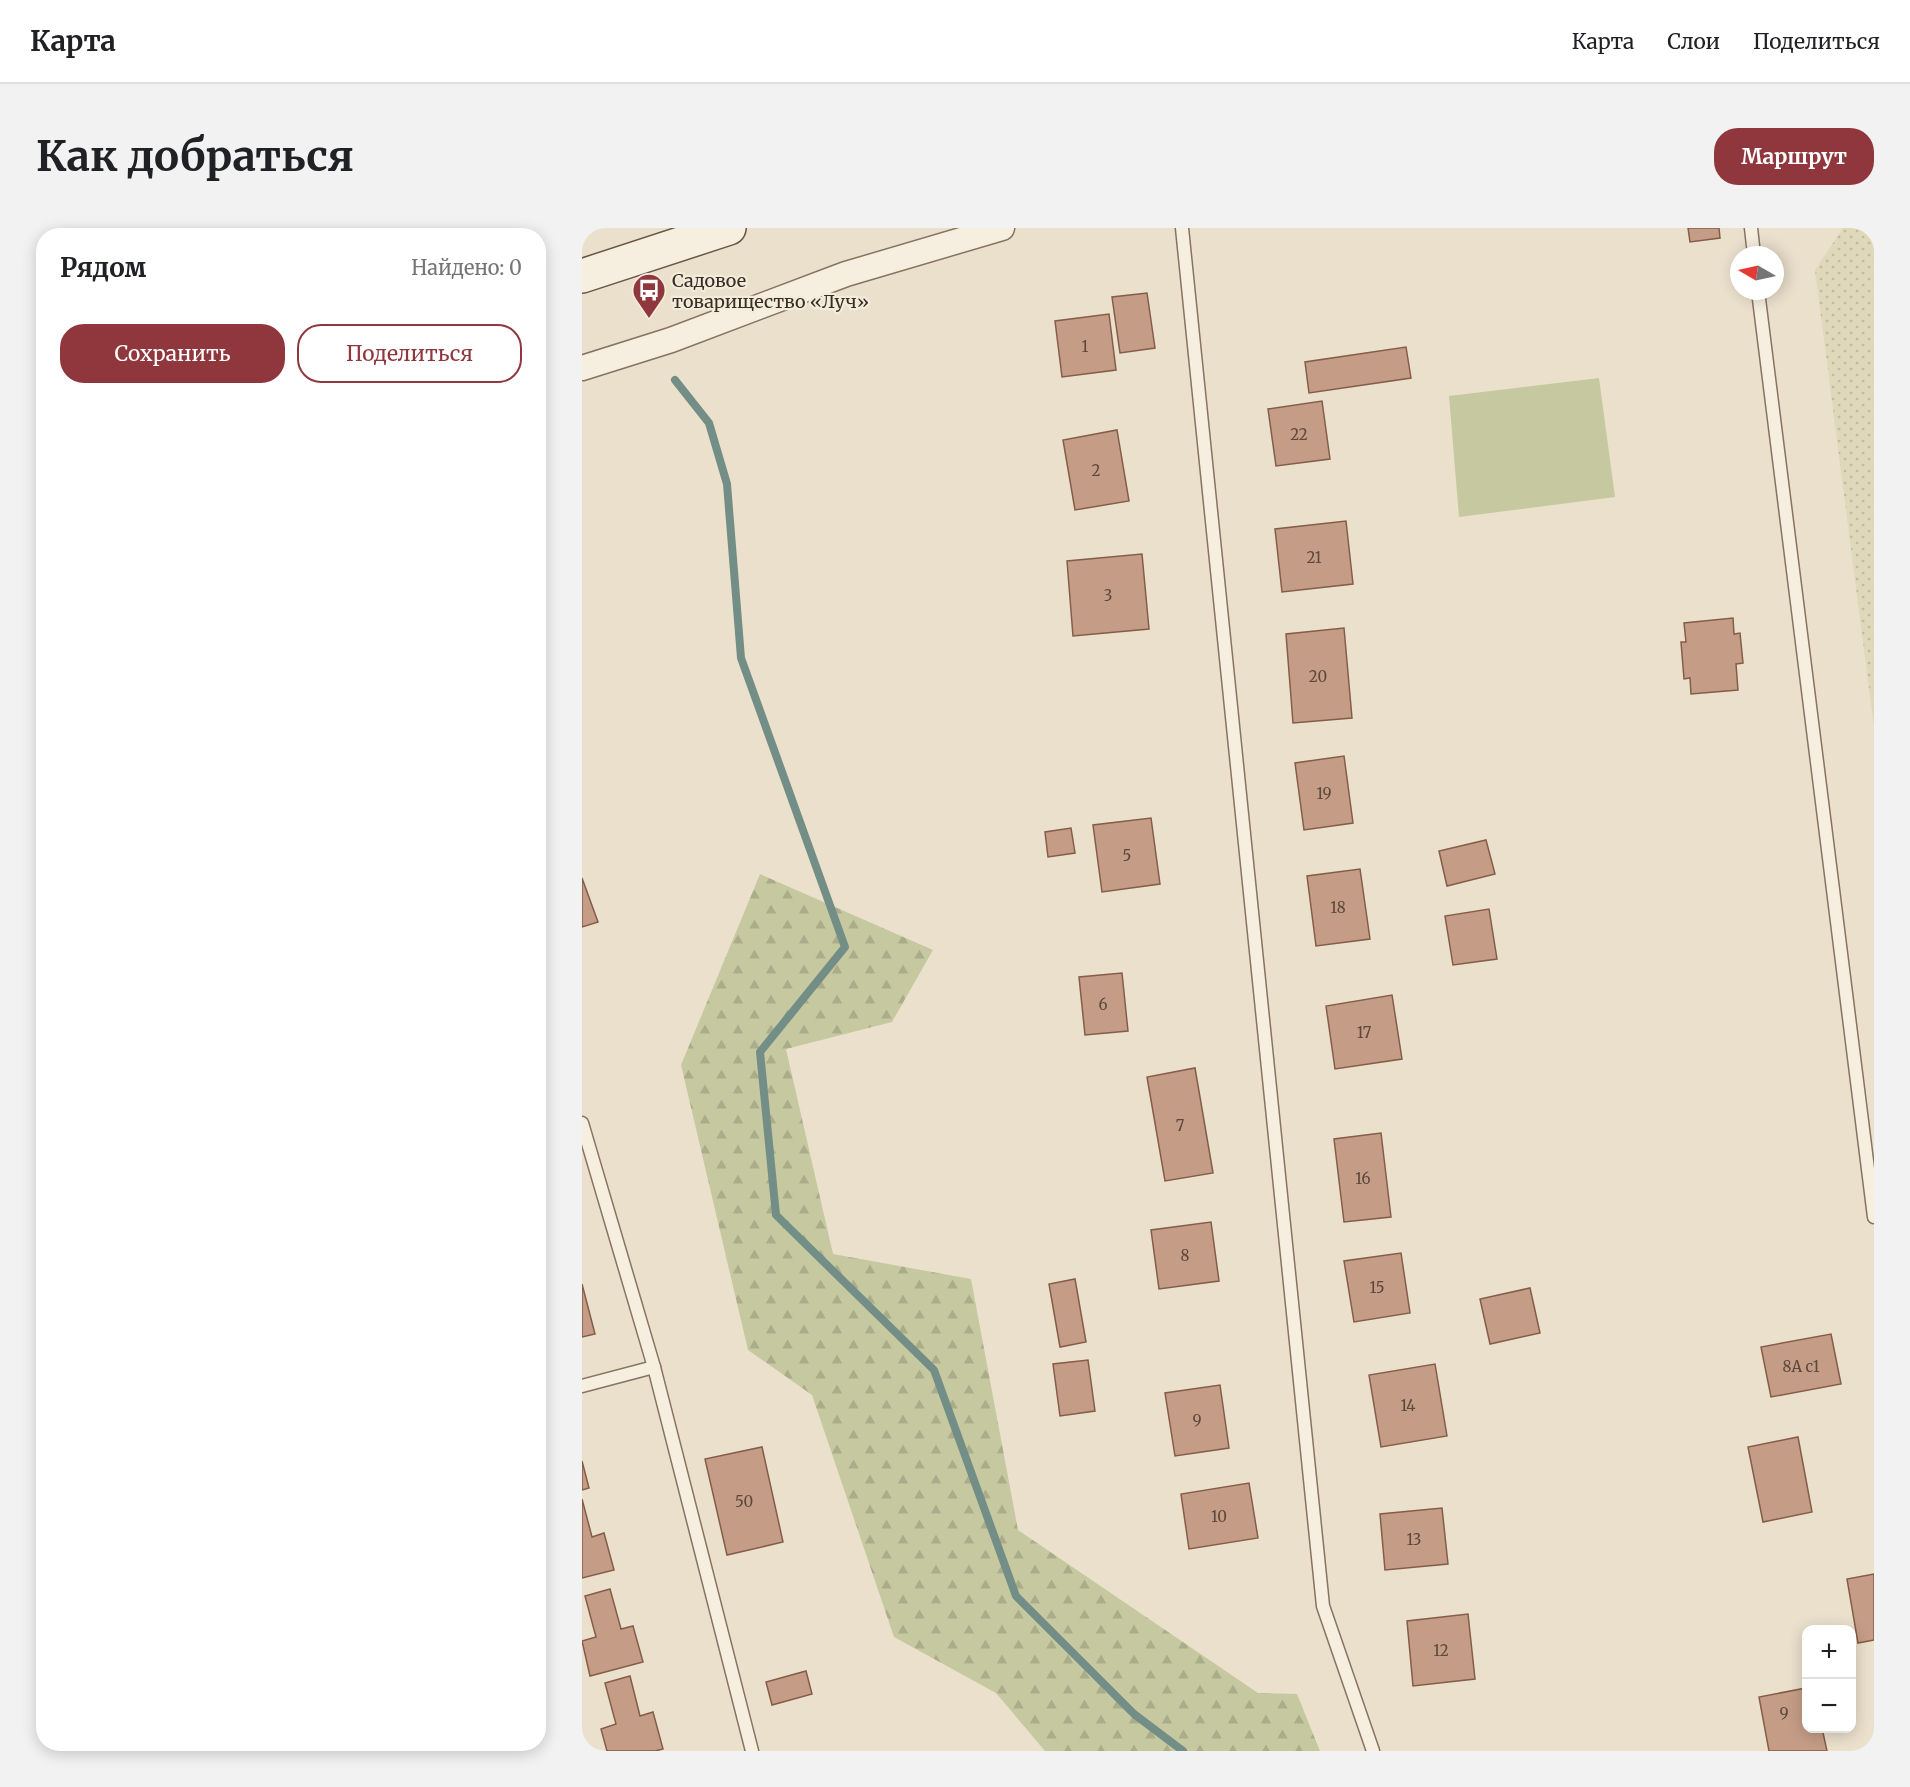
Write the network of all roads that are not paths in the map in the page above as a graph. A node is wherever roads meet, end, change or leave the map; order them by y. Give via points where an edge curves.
1 (729, 228) edge
2 (1002, 228) edge
3 (1182, 228) edge
4 (1750, 228) edge
5 (1753, 246) edge
6 (582, 276) edge
7 (1759, 300) edge
8 (582, 368) edge
9 (582, 1123) edge
10 (1874, 1217) edge
11 (654, 1367) junction
12 (582, 1386) edge
13 (752, 1751) edge
14 (1373, 1751) edge

1 - 6 main road
2 - 8 street via 846,274 671,340
3 - 14 lane via 1323,1606
4 - 5 lane
7 - 10 lane
9 - 11 lane
11 - 12 lane
11 - 13 lane

